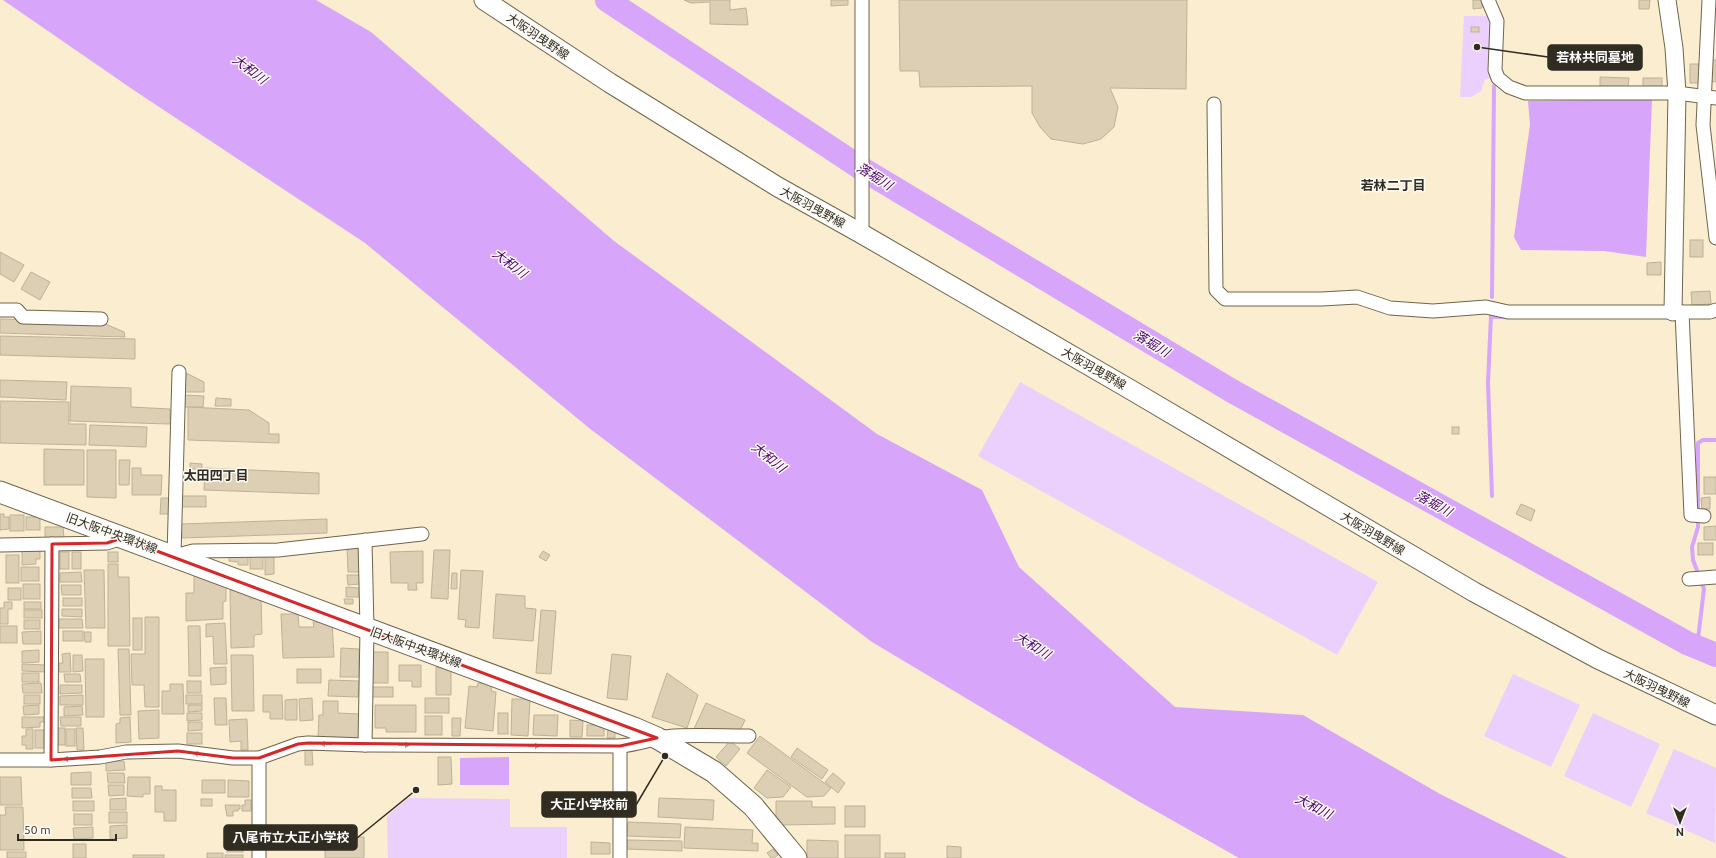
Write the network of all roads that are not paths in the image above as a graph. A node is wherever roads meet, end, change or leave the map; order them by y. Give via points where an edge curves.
1 (484, 0) edge
2 (862, 0) edge
3 (1488, 0) edge
4 (1667, 0) edge
5 (1709, 0) edge
6 (1677, 93) junction
7 (1710, 97) edge
8 (1214, 104) dead end
9 (862, 234) junction
10 (1716, 238) edge
11 (0, 310) edge
12 (1716, 310) edge
13 (1677, 312) junction
14 (101, 319) dead end
15 (179, 372) dead end
16 (0, 492) edge
17 (1704, 516) dead end
18 (422, 534) dead end
19 (122, 538) junction
20 (365, 540) junction
21 (52, 544) junction
22 (0, 545) edge
23 (174, 556) junction
24 (367, 629) junction
25 (1716, 715) edge
26 (749, 736) dead end
27 (657, 738) junction
28 (365, 745) junction
29 (620, 746) junction
30 (259, 758) junction
31 (0, 760) edge
32 (51, 760) junction
33 (259, 858) edge
34 (620, 858) edge
35 (796, 858) edge

1 - 9 main road, 大阪羽曳野線 via 711,146
2 - 9 street
3 - 6 street via 1498,21 1495,70 1498,78 1509,87 1525,94
4 - 6 street
5 - 7 street
6 - 7 street
6 - 13 street
7 - 10 street via 1703,125
8 - 13 street via 1216,290 1225,299 1357,297 1390,308 1433,310 1486,307 1508,312
9 - 25 main road, 大阪羽曳野線 via 1474,592 1598,659
11 - 14 street via 17,310 23,317
12 - 13 street
13 - 17 street via 1691,515
15 - 23 street
16 - 19 main road, 旧大阪中央環状線
18 - 20 street
19 - 21 street via 107,543
19 - 23 main road, 旧大阪中央環状線
20 - 23 street via 278,550 193,551
20 - 24 street
21 - 22 street
21 - 32 street
23 - 24 main road, 旧大阪中央環状線
24 - 27 main road, 旧大阪中央環状線
24 - 28 street
26 - 27 street
27 - 29 street via 635,745
27 - 35 main road, 旧大阪中央環状線 via 719,777 753,806
28 -> 29 street
28 -> 30 street via 298,744
29 - 34 street
30 -> 32 street via 233,758 178,751 126,752 100,757
30 - 33 street
31 - 32 street

